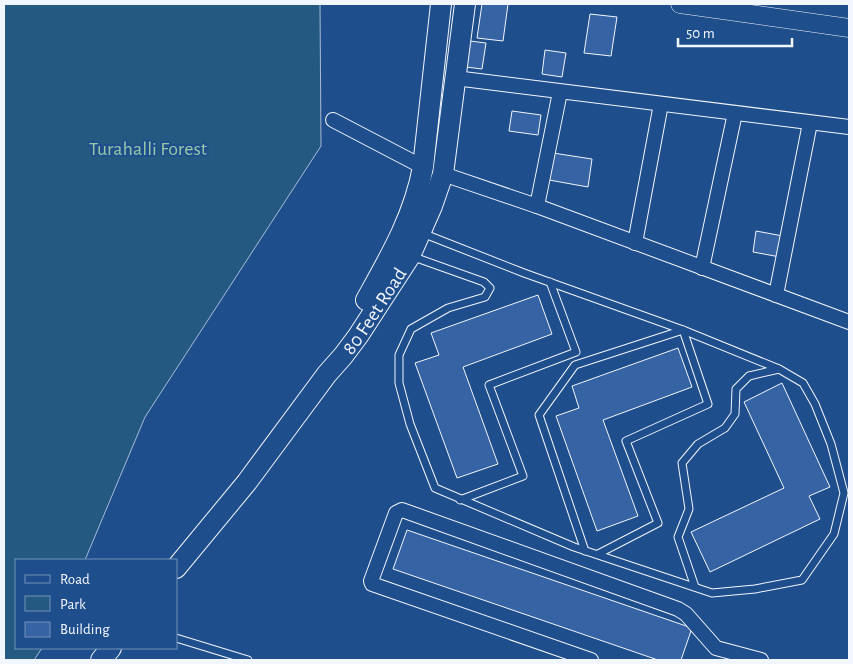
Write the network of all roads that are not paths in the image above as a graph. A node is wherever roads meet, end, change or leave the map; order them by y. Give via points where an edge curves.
1 (441, 4) edge
2 (465, 4) edge
3 (682, 4) edge
4 (849, 28) edge
5 (456, 78) junction
6 (560, 92) junction
7 (660, 104) junction
8 (735, 113) junction
9 (333, 120) dead end
10 (810, 123) junction
11 (849, 128) edge
12 (423, 166) junction
13 (443, 174) junction
14 (537, 206) junction
15 (421, 233) junction
16 (636, 243) junction
17 (410, 256) junction
18 (702, 268) junction
19 (550, 282) junction
20 (776, 295) junction
21 (849, 322) edge
22 (684, 330) junction
23 (779, 369) junction
24 (303, 397) junction
25 (460, 500) junction
26 (585, 551) junction
27 (598, 554) junction
28 (169, 559) edge
29 (178, 566) edge
30 (695, 587) junction
31 (178, 639) edge
32 (96, 649) edge
33 (110, 649) edge
34 (755, 659) edge
35 (86, 660) edge
36 (101, 660) edge
37 (248, 660) edge
38 (591, 660) edge

1 - 12 main road, 80 Feet Road
2 - 5 main road, 80 Feet Road
3 - 4 street
5 - 6 street
5 - 13 main road, 80 Feet Road
6 - 7 street
6 - 14 street
7 - 8 street
7 - 16 street
8 - 10 street
8 - 18 street
9 - 12 street
10 - 11 street
10 - 20 street
12 - 24 main road, 80 Feet Road via 413,206 389,258 349,329
13 - 14 street
13 - 15 main road, 80 Feet Road
14 - 16 street
15 - 17 main road, 80 Feet Road
15 - 19 lane
16 - 18 street
17 - 24 main road, 80 Feet Road via 358,336
17 - 25 lane via 484,282 490,288 485,297 448,308 411,328 399,356 398,383 435,488
18 - 20 street
19 - 22 lane
19 - 25 lane via 576,352 489,385 523,476
20 - 21 street
22 - 23 lane
22 - 26 lane via 575,365 539,415
22 - 27 lane via 708,404 626,440 658,523
23 - 30 lane via 748,376 736,389 735,414 725,428 698,444 682,463 689,509 678,537
23 - 30 lane via 803,383 831,444 844,493 834,534 802,580 712,593
24 - 28 main road, 80 Feet Road
24 - 29 main road, 80 Feet Road via 247,482
25 - 26 lane
26 - 27 lane
27 - 30 lane
31 - 37 lane
32 - 35 main road
33 - 36 main road
34 - 38 street via 716,648 678,609 402,510 396,513 372,584

